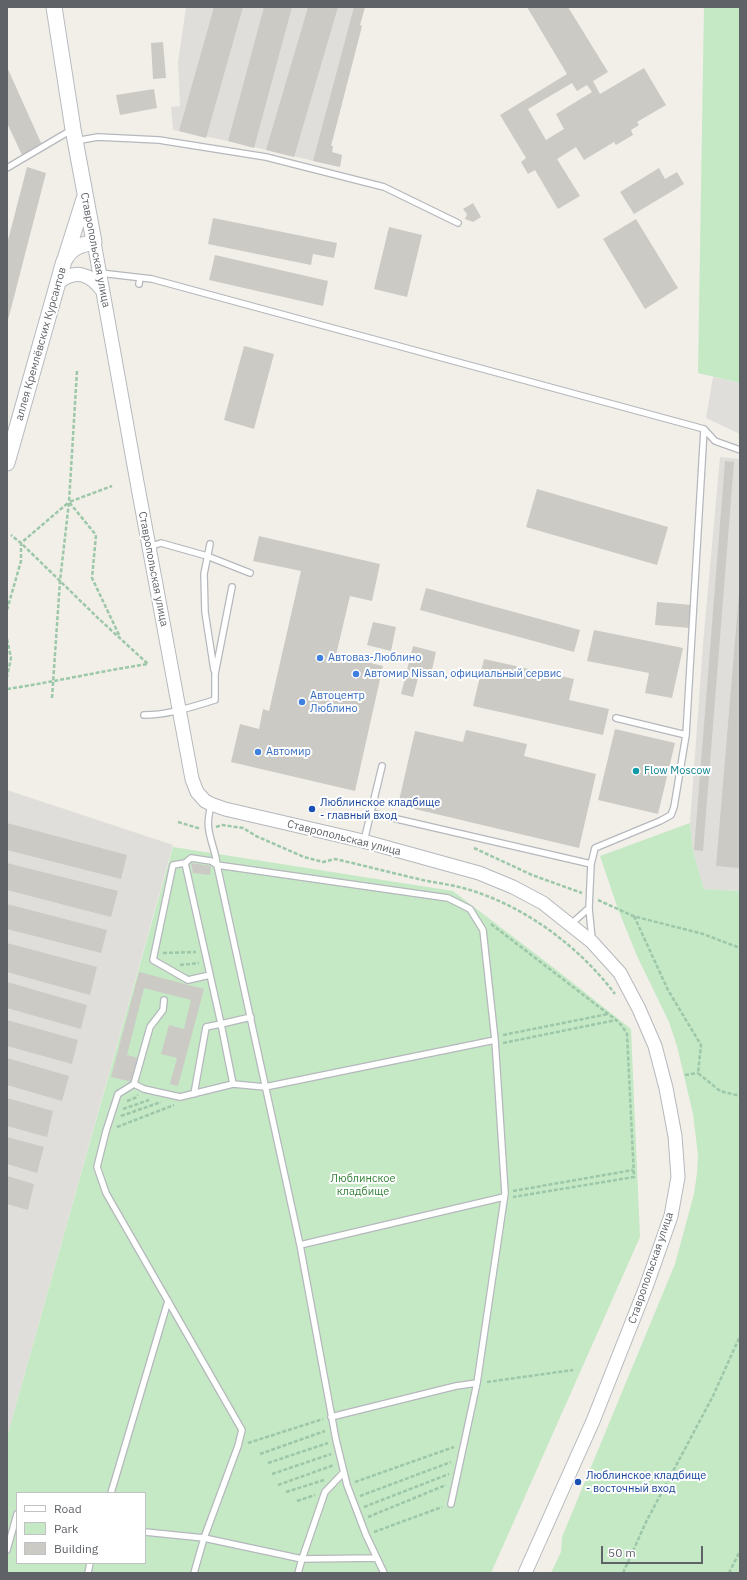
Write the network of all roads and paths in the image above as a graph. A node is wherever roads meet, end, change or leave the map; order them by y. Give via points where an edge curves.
1 (54, 7) edge
2 (74, 135) junction
3 (7, 168) edge
4 (84, 196) junction
5 (458, 223) dead end
6 (94, 242) junction
7 (64, 261) junction
8 (100, 273) junction
9 (58, 283) junction
10 (102, 290) junction
11 (77, 371) dead end
12 (704, 429) junction
13 (740, 450) edge
14 (7, 463) edge
15 (112, 486) dead end
16 (69, 502) junction
17 (11, 535) dead end
18 (21, 543) junction
19 (210, 544) dead end
20 (149, 547) junction
21 (207, 556) junction
22 (250, 573) dead end
23 (60, 581) junction
24 (232, 587) dead end
25 (7, 610) edge
26 (7, 639) edge
27 (121, 639) junction
28 (215, 674) junction
29 (7, 677) edge
30 (54, 682) junction
31 (7, 689) edge
32 (52, 698) dead end
33 (179, 710) junction
34 (144, 715) dead end
35 (616, 718) dead end
36 (686, 735) junction
37 (382, 766) dead end
38 (211, 804) junction
39 (371, 813) junction
40 (178, 822) dead end
41 (209, 831) junction
42 (364, 841) junction
43 (473, 848) dead end
44 (185, 863) junction
45 (592, 864) junction
46 (217, 865) junction
47 (590, 896) junction
48 (589, 908) junction
49 (470, 909) junction
50 (634, 916) junction
51 (571, 924) junction
52 (592, 942) junction
53 (740, 948) edge
54 (205, 952) junction
55 (154, 953) junction
56 (207, 963) junction
57 (163, 966) junction
58 (210, 976) junction
59 (617, 996) dead end
60 (164, 1000) dead end
61 (609, 1014) junction
62 (250, 1017) junction
63 (616, 1020) junction
64 (221, 1024) junction
65 (495, 1040) junction
66 (698, 1073) junction
67 (685, 1075) dead end
68 (134, 1084) junction
69 (233, 1084) junction
70 (265, 1087) junction
71 (160, 1092) junction
72 (194, 1094) junction
73 (170, 1095) junction
74 (740, 1096) edge
75 (180, 1097) junction
76 (112, 1112) junction
77 (109, 1120) junction
78 (106, 1131) junction
79 (633, 1170) junction
80 (505, 1195) junction
81 (300, 1245) junction
82 (168, 1301) junction
83 (740, 1336) edge
84 (573, 1370) dead end
85 (477, 1383) junction
86 (331, 1417) junction
87 (334, 1428) junction
88 (336, 1440) junction
89 (464, 1444) junction
90 (238, 1446) junction
91 (339, 1451) junction
92 (260, 1454) dead end
93 (461, 1458) junction
94 (342, 1462) junction
95 (268, 1463) dead end
96 (458, 1470) junction
97 (343, 1473) junction
98 (272, 1474) dead end
99 (456, 1481) junction
100 (278, 1485) dead end
101 (347, 1485) junction
102 (111, 1492) edge
103 (286, 1492) dead end
104 (324, 1492) junction
105 (352, 1499) junction
106 (297, 1501) dead end
107 (451, 1504) joint
108 (356, 1510) junction
109 (16, 1518) edge
110 (360, 1520) junction
111 (146, 1532) edge
112 (366, 1535) junction
113 (204, 1538) junction
114 (7, 1550) edge
115 (740, 1551) edge
116 (376, 1558) junction
117 (302, 1559) junction
118 (194, 1573) edge
119 (298, 1573) edge
120 (384, 1573) edge
121 (525, 1573) edge
122 (623, 1573) edge
123 (729, 1573) edge

1 - 2 main road, Ставропольская улица
2 - 3 lane
2 - 4 main road, Ставропольская улица
2 - 5 lane via 159,140 266,157 384,187
4 - 6 main road, Ставропольская улица
4 - 7 main road
6 - 7 main road, аллея Кремлёвских Курсантов via 79,245
6 - 8 street, Ставропольская улица
7 - 9 main road, аллея Кремлёвских Курсантов
8 - 10 street, Ставропольская улица
8 - 12 lane via 139,281 152,279
9 - 10 street via 69,276 85,275 92,278
9 - 14 main road, аллея Кремлёвских Курсантов
10 - 20 street, Ставропольская улица
11 - 16 path
12 - 13 lane via 715,441
12 - 36 lane
15 - 16 path
16 - 18 path
16 - 23 path
16 - 27 path via 96,535 92,578
17 - 18 path
18 - 23 path
18 - 25 path via 21,562
19 - 21 lane
20 - 21 lane via 161,543
20 - 33 street, Ставропольская улица
21 - 22 lane
21 - 28 lane via 204,574 205,612
23 - 27 path
23 - 30 path
24 - 28 lane
26 - 29 path via 11,658
27 - 30 path via 148,664
28 - 33 lane via 215,700
30 - 31 path
30 - 32 path
33 - 34 lane
33 - 38 street, Ставропольская улица via 192,779 197,792
35 - 36 lane
36 - 45 lane via 671,815 595,848
37 - 39 lane
38 - 41 lane
38 - 42 street, Ставропольская улица
39 - 42 lane
39 - 45 lane
40 - 41 path
41 - 46 lane
41 - 59 path via 222,825 243,828 304,857 323,862 349,862 463,888 491,899 522,913 581,955
42 - 51 street, Ставропольская улица via 479,873 543,903
43 - 47 path via 532,875
44 - 46 lane via 191,858 211,861
44 - 54 lane
44 - 55 lane via 173,865
45 - 47 lane
46 - 49 lane via 448,898
46 - 62 lane
47 - 48 lane
47 - 50 path
48 - 51 lane
48 - 52 lane
49 - 61 path
49 - 65 lane via 483,930
50 - 53 path via 703,934
50 - 66 path via 668,990 701,1045
51 - 52 street, Ставропольская улица
52 - 121 street, Ставропольская улица via 620,973 640,1009 655,1046 676,1136 678,1177 671,1216 634,1318 570,1474
54 - 55 path
54 - 56 lane
55 - 57 lane via 153,960
56 - 57 path
56 - 58 lane
57 - 58 lane via 188,980
58 - 64 lane
60 - 68 lane via 164,1010 150,1027
61 - 63 path
61 - 65 path
62 - 64 lane
62 - 70 lane
63 - 65 path
63 - 79 path via 627,1034
64 - 69 lane
64 - 72 lane via 206,1027
65 - 70 lane
65 - 80 lane
66 - 67 path
66 - 74 path via 720,1091
68 - 71 lane
68 - 76 lane via 118,1094
69 - 70 lane
69 - 72 lane
70 - 81 lane
71 - 73 lane
71 - 76 path via 157,1098
72 - 75 lane
73 - 75 lane
73 - 77 path via 168,1100
75 - 78 path via 177,1104
76 - 77 lane
77 - 78 lane
78 - 82 lane via 97,1167 106,1193
79 - 80 path
79 - 80 path via 634,1177 519,1198
80 - 81 lane
80 - 85 lane
81 - 86 lane
82 - 90 lane via 242,1430
82 - 102 lane
83 - 122 path via 713,1396 646,1522
84 - 85 path
85 - 86 lane
85 - 89 lane
86 - 87 lane
86 - 90 path
87 - 88 lane
87 - 92 path
88 - 91 lane
88 - 95 path
89 - 93 lane
89 - 101 path
90 - 113 lane
91 - 94 lane
91 - 98 path
93 - 96 lane
93 - 105 path
94 - 97 lane
94 - 100 path
96 - 99 lane
96 - 108 path
97 - 101 lane
97 - 103 path
97 - 104 lane
99 - 107 lane
99 - 110 path
101 - 105 lane
104 - 106 path
104 - 117 lane
105 - 108 lane
107 - 112 path
108 - 110 lane
109 - 114 lane
110 - 112 lane
111 - 113 lane
112 - 116 lane
113 - 117 lane
113 - 118 lane
115 - 123 path
116 - 117 lane
116 - 120 lane
117 - 119 lane

